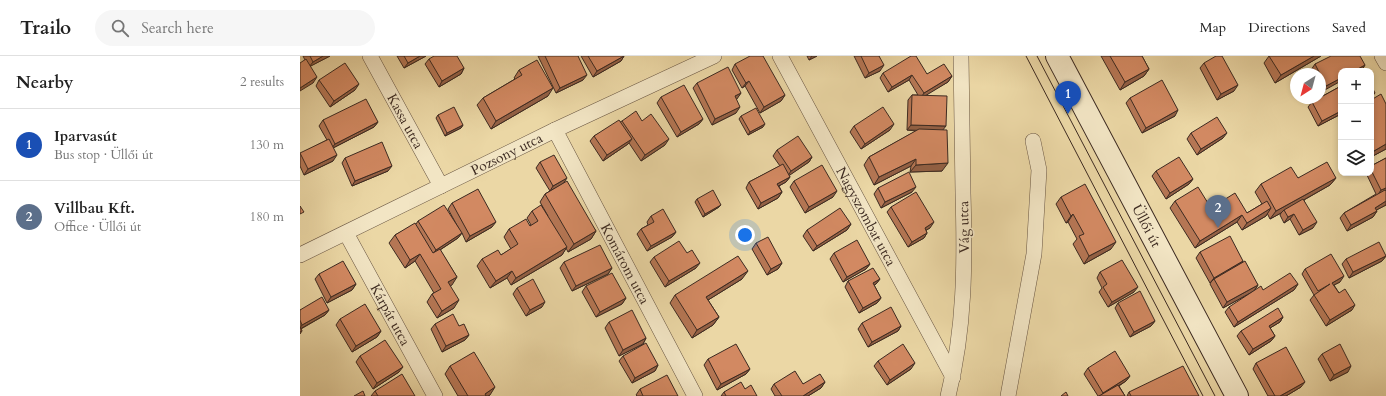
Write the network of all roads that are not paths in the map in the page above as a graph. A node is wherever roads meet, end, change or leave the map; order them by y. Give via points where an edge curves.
1 (370, 56) edge
2 (714, 56) edge
3 (780, 56) edge
4 (961, 56) edge
5 (1057, 56) edge
6 (1382, 56) edge
7 (1386, 63) edge
8 (555, 130) junction
9 (1033, 141) dead end
10 (441, 186) junction
11 (346, 233) junction
12 (300, 255) edge
13 (953, 377) junction
14 (435, 396) edge
15 (695, 396) edge
16 (948, 396) edge
17 (1008, 396) edge
18 (1237, 396) edge

1 - 10 street, Kassa utca
2 - 8 street, Pozsony utca
3 - 13 street, Nagyszombat utca
4 - 13 street, Vág utca via 965,257 963,307
5 - 18 main road, Üllői út
6 - 7 street
8 - 10 street, Pozsony utca
8 - 15 street, Komárom utca
9 - 17 street via 1039,170 1034,254
10 - 11 street, Pozsony utca
11 - 12 street, Pozsony utca
11 - 14 street, Kárpát utca
13 - 16 street, Vág utca

